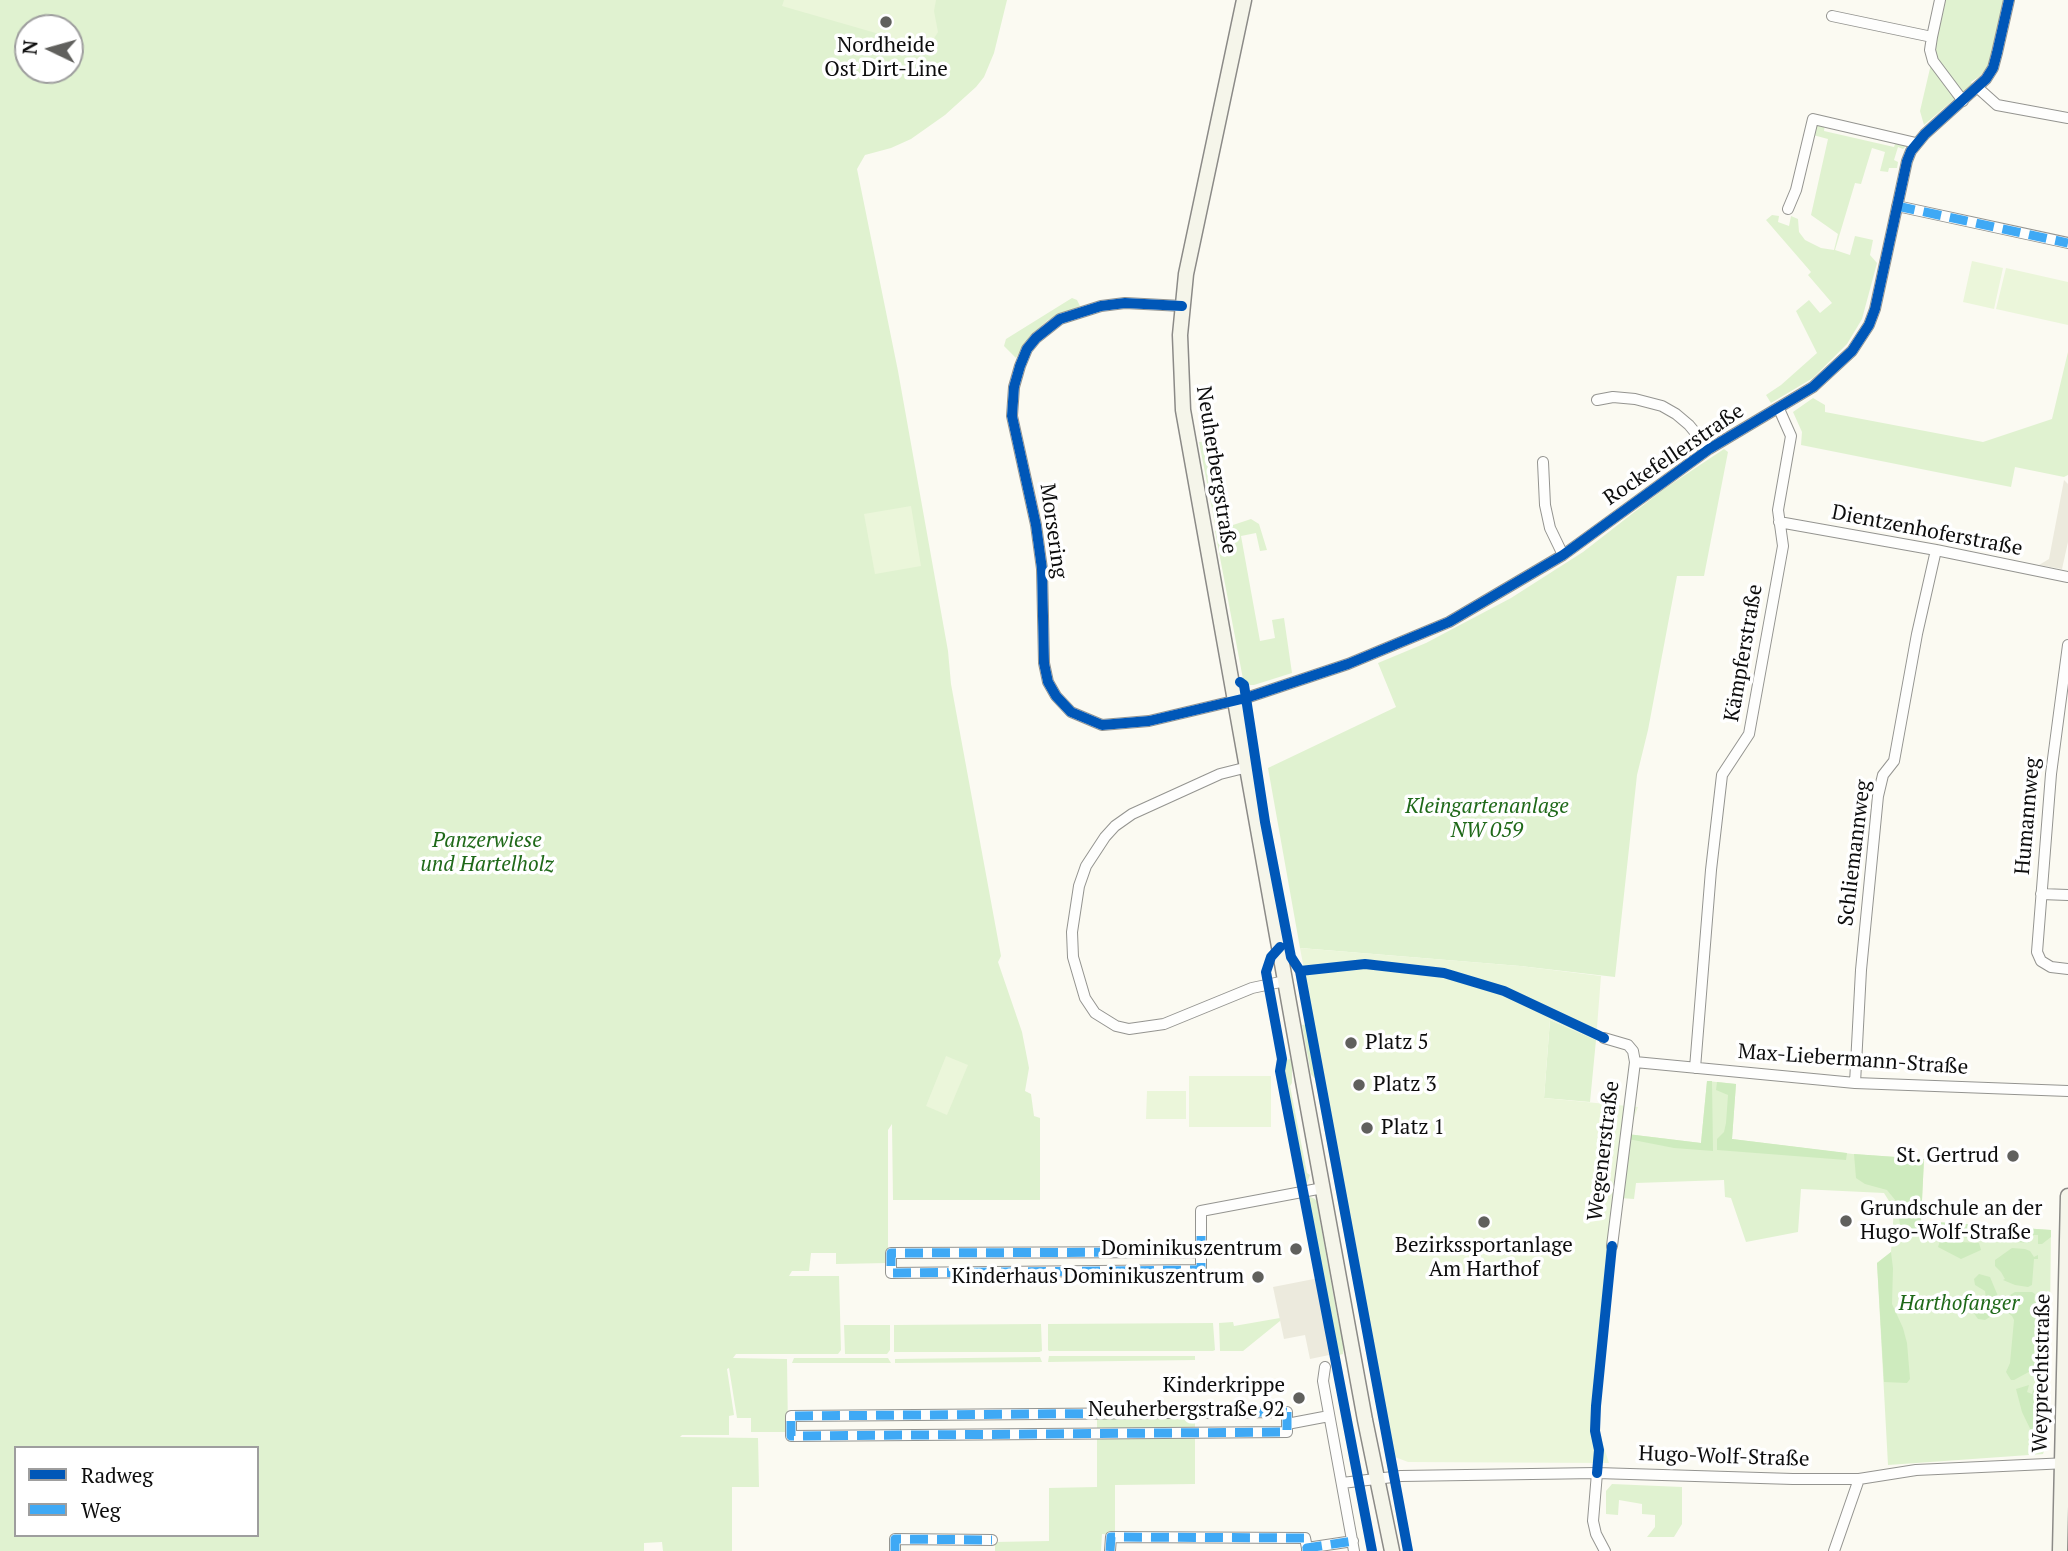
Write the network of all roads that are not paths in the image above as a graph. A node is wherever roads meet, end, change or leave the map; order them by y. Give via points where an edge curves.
1 (1244, 0) edge
2 (1940, 0) edge
3 (2009, 0) edge
4 (1832, 16) dead end
5 (1932, 37) junction
6 (1978, 88) junction
7 (1963, 101) junction
8 (2068, 118) edge
9 (1916, 143) junction
10 (1897, 206) junction
11 (1788, 209) dead end
12 (2068, 243) edge
13 (1182, 306) junction
14 (1597, 400) dead end
15 (1779, 409) junction
16 (1709, 449) junction
17 (1543, 462) dead end
18 (1779, 522) junction
19 (1936, 550) junction
20 (1563, 555) junction
21 (2068, 577) edge
22 (2068, 645) edge
23 (1235, 700) junction
24 (1248, 766) junction
25 (2041, 894) junction
26 (2068, 895) edge
27 (2068, 969) edge
28 (1286, 981) junction
29 (1604, 1038) dead end
30 (1635, 1062) junction
31 (1695, 1068) junction
32 (1855, 1083) junction
33 (2068, 1091) edge
34 (1323, 1188) junction
35 (2068, 1196) edge
36 (2067, 1231) edge
37 (1612, 1246) dead end
38 (1201, 1252) junction
39 (1044, 1253) junction
40 (1044, 1273) junction
41 (1325, 1367) dead end
42 (1147, 1413) junction
43 (1206, 1413) junction
44 (1029, 1414) junction
45 (879, 1415) junction
46 (1329, 1416) junction
47 (1287, 1424) junction
48 (1206, 1432) junction
49 (1147, 1433) junction
50 (1029, 1434) junction
51 (879, 1435) junction
52 (2065, 1462) edge
53 (1597, 1473) junction
54 (1378, 1479) junction
55 (1859, 1479) junction
56 (1342, 1483) junction
57 (1282, 1538) junction
58 (992, 1539) dead end
59 (1354, 1546) edge
60 (1307, 1549) edge
61 (895, 1551) edge
62 (1110, 1551) edge
63 (1283, 1551) edge
64 (1392, 1551) edge
65 (1605, 1551) edge
66 (1834, 1551) edge
67 (2060, 1551) edge

1 - 13 main road, Neuherbergstraße via 1190,246
2 - 5 street
3 - 6 street, Rockefellerstraße via 1993,68
4 - 5 street
5 - 7 street via 1933,61
6 - 7 street, Rockefellerstraße
6 - 8 street via 1997,105
7 - 9 street, Rockefellerstraße
9 - 10 street, Rockefellerstraße
9 - 11 street via 1813,119
10 - 12 street
10 - 15 street, Rockefellerstraße via 1869,325 1837,367
13 - 23 main road, Neuherbergstraße via 1185,419
13 - 23 street, Morsering via 1125,303 1072,314 1036,338 1020,366 1012,416 1042,569 1044,663 1048,682 1063,706 1102,725 1149,721
14 - 16 street, Rockefellerstraße via 1635,399 1662,406 1689,425
15 - 16 street, Rockefellerstraße
15 - 18 street, Kämpferstraße via 1791,436 1777,510
16 - 20 street, Rockefellerstraße
17 - 20 street via 1545,505
18 - 19 street, Dientzenhoferstraße
18 - 31 street, Kämpferstraße via 1783,546 1749,734 1722,775
19 - 21 street, Dientzenhoferstraße
19 - 32 street, Schliemannweg via 1895,761 1883,775 1878,796
20 - 23 street, Rockefellerstraße via 1449,622 1399,645
22 - 25 street, Humannweg via 2055,731
23 - 24 main road, Neuherbergstraße
24 - 28 main road, Neuherbergstraße
24 - 28 street via 1220,774 1115,826 1086,866 1079,886 1073,957 1085,998 1095,1013 1129,1029 1164,1024 1252,988
25 - 26 street
25 - 27 street, Humannweg via 2037,952 2051,967
28 - 34 main road, Neuherbergstraße
29 - 30 street via 1628,1045
30 - 31 street, Max-Liebermann-Straße
30 - 37 street, Wegenerstraße
31 - 32 street, Max-Liebermann-Straße
32 - 33 street, Max-Liebermann-Straße
34 - 38 street via 1201,1211
34 - 54 main road, Neuherbergstraße
35 - 36 main road, Weyprechtstraße
36 - 52 main road, Weyprechtstraße
38 - 39 street
38 - 40 street via 1201,1270
39 - 40 street
39 - 40 street via 891,1253 891,1273
41 - 46 street
42 - 43 street
42 - 44 street
42 - 49 street
43 - 47 street via 1287,1412
43 - 48 street
44 - 45 street
44 - 50 street
45 - 51 street
45 - 51 street via 791,1416 791,1426 792,1436
46 - 47 street
46 - 56 street
47 - 48 street via 1287,1432
48 - 49 street
49 - 50 street
50 - 51 street
52 - 55 street, Hugo-Wolf-Straße via 1916,1470
52 - 67 main road, Weyprechtstraße
53 - 54 street, Hugo-Wolf-Straße
53 - 55 street, Hugo-Wolf-Straße
53 - 65 street via 1593,1521
54 - 56 street
54 - 64 main road, Neuherbergstraße
55 - 66 street
56 - 59 street
57 - 60 street via 1305,1538
57 - 62 street via 1111,1537
57 - 63 street
58 - 61 street via 895,1539
59 - 60 street

